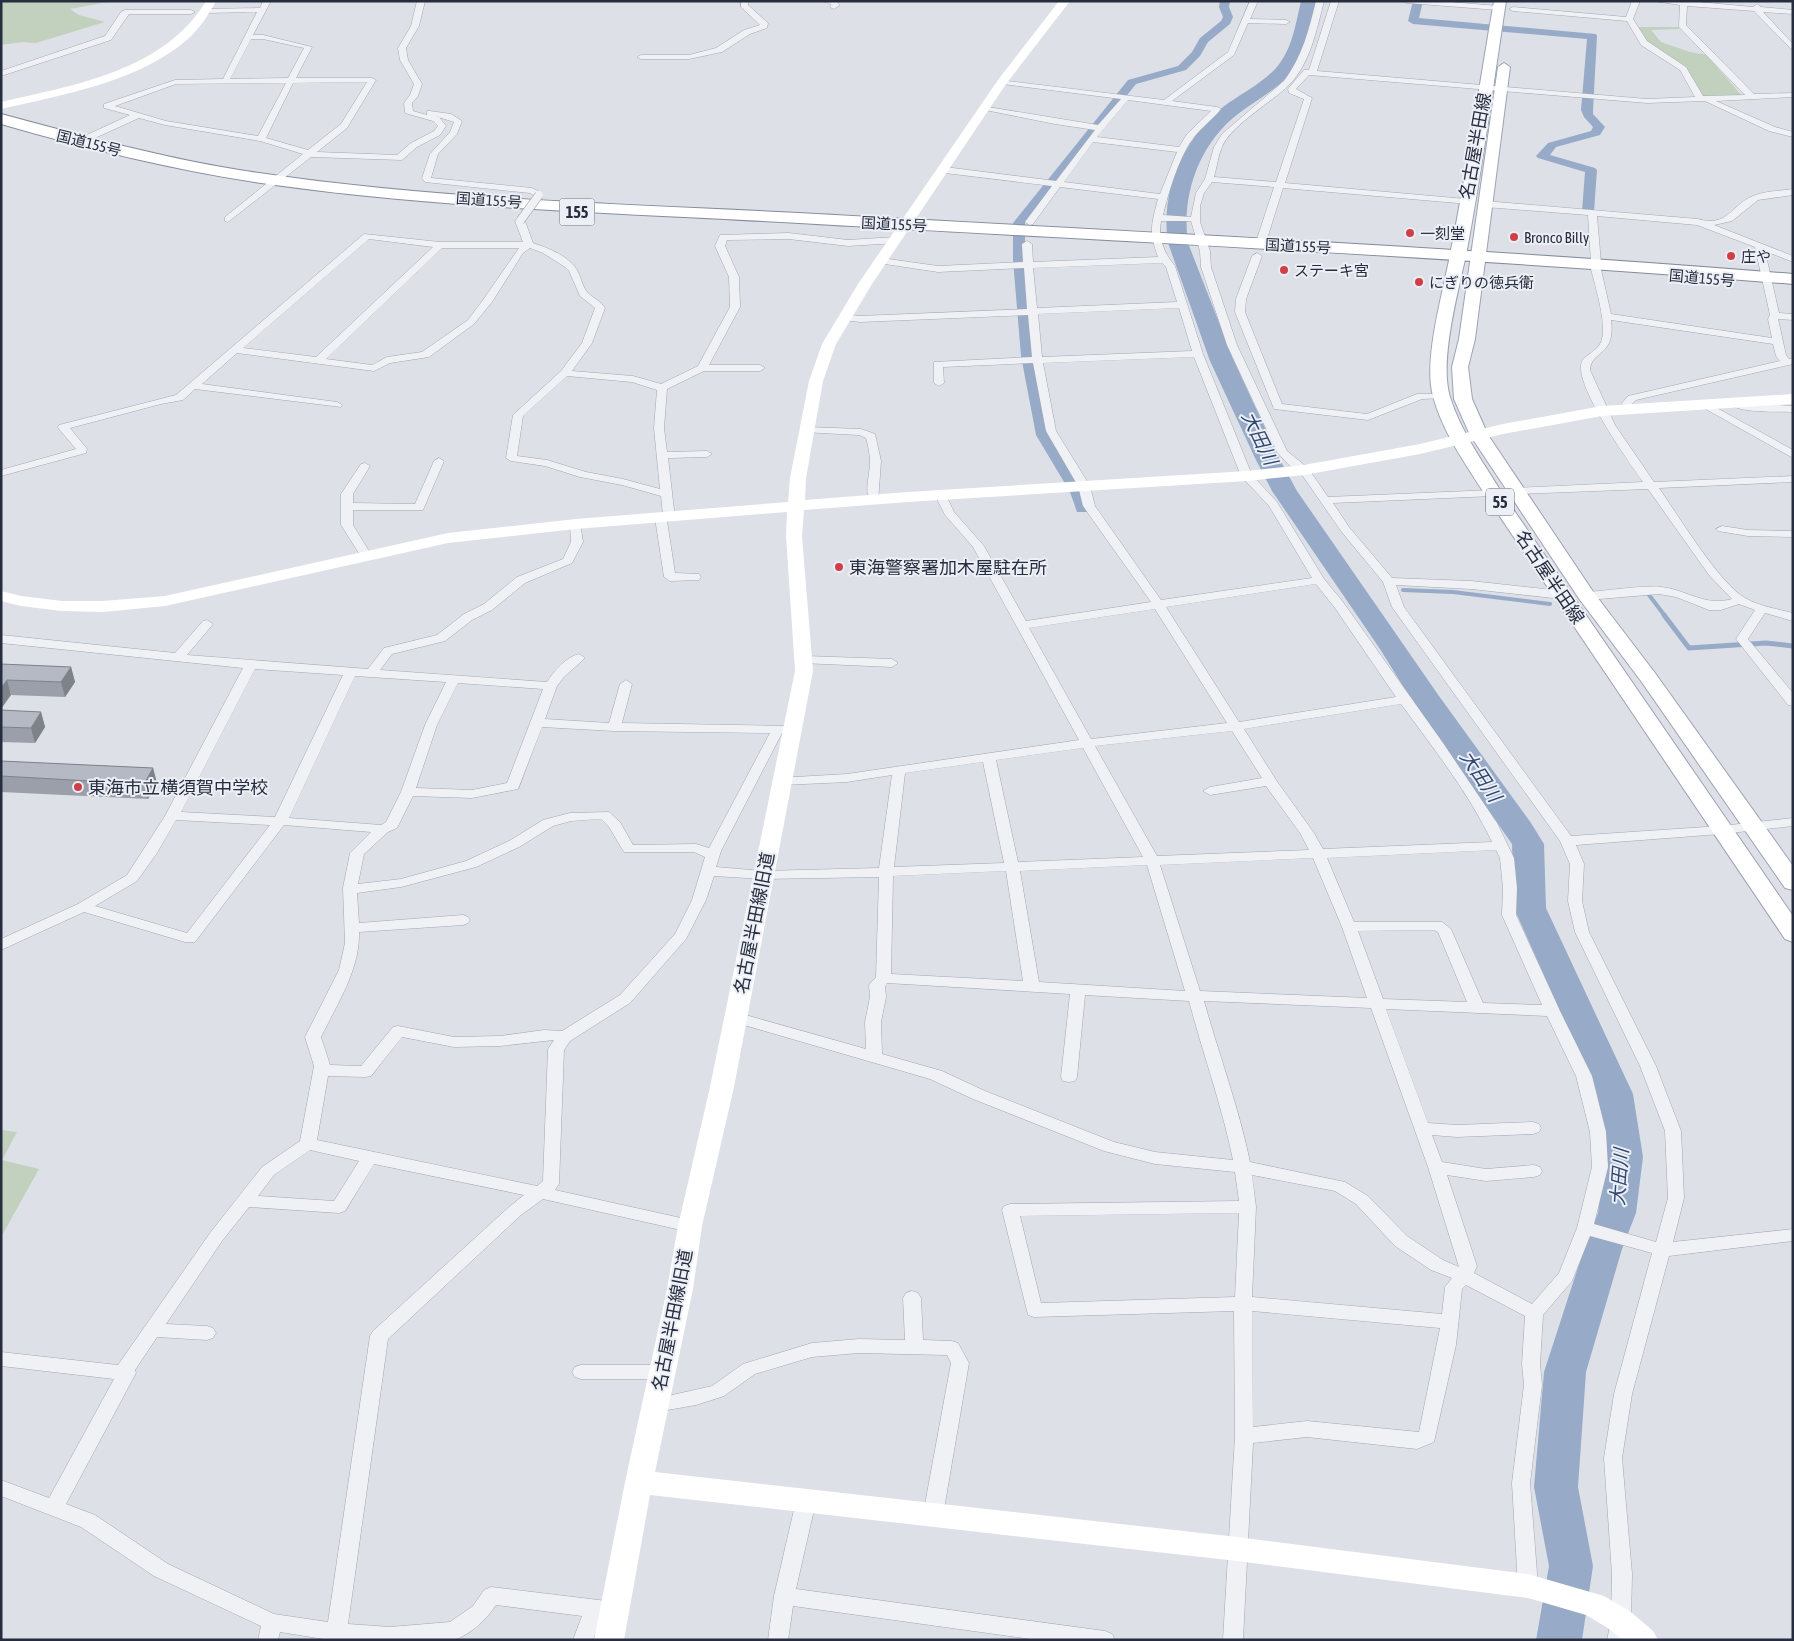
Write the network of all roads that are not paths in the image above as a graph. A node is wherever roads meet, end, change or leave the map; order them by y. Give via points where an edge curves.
1 (267, 1) edge
2 (421, 1) edge
3 (745, 1) edge
4 (824, 1) edge
5 (1065, 1) edge
6 (1254, 1) edge
7 (1320, 1) edge
8 (1335, 1) edge
9 (1407, 1) edge
10 (1636, 1) edge
11 (1657, 1) edge
12 (1757, 1) edge
13 (1684, 2) edge
14 (1506, 5) edge
15 (194, 6) edge
16 (208, 6) edge
17 (834, 7) dead end
18 (262, 10) junction
19 (1757, 10) junction
20 (1793, 12) edge
21 (1629, 19) junction
22 (1245, 21) junction
23 (1286, 22) dead end
24 (248, 37) junction
25 (1793, 49) edge
26 (641, 57) dead end
27 (1313, 71) junction
28 (1, 74) edge
29 (290, 81) junction
30 (225, 82) junction
31 (1002, 82) junction
32 (1493, 88) junction
33 (1793, 95) edge
34 (1752, 97) junction
35 (1126, 98) junction
36 (1, 99) edge
37 (1704, 100) junction
38 (1166, 102) junction
39 (1, 106) edge
40 (985, 108) junction
41 (409, 109) junction
42 (138, 116) junction
43 (1, 119) edge
44 (1101, 128) junction
45 (1, 130) edge
46 (1793, 135) edge
47 (261, 139) junction
48 (1092, 139) junction
49 (81, 141) junction
50 (1182, 150) junction
51 (311, 154) junction
52 (945, 170) junction
53 (1210, 179) junction
54 (271, 183) junction
55 (1059, 185) junction
56 (1278, 186) junction
57 (1793, 192) edge
58 (1163, 197) junction
59 (1466, 202) junction
60 (1485, 204) junction
61 (1592, 214) junction
62 (1159, 218) junction
63 (228, 219) dead end
64 (1189, 219) dead end
65 (1030, 222) dead end
66 (1708, 224) junction
67 (901, 232) junction
68 (1262, 238) dead end
69 (1028, 244) dead end
70 (1201, 244) junction
71 (440, 245) junction
72 (529, 245) junction
73 (1759, 246) junction
74 (1160, 247) junction
75 (1257, 256) dead end
76 (1457, 258) junction
77 (1478, 259) junction
78 (1793, 259) edge
79 (881, 261) junction
80 (1028, 265) junction
81 (1596, 266) junction
82 (1793, 279) edge
83 (1767, 280) junction
84 (1793, 286) edge
85 (1182, 305) junction
86 (1032, 311) junction
87 (1775, 315) junction
88 (1606, 316) junction
89 (843, 317) junction
90 (1793, 317) edge
91 (1778, 342) junction
92 (237, 350) junction
93 (1198, 354) junction
94 (1037, 360) junction
95 (318, 361) junction
96 (1789, 362) edge
97 (702, 368) junction
98 (760, 368) dead end
99 (565, 373) junction
100 (939, 383) dead end
101 (194, 386) junction
102 (662, 388) junction
103 (1441, 396) junction
104 (1793, 399) edge
105 (1733, 403) junction
106 (337, 405) dead end
107 (1706, 405) junction
108 (1628, 408) junction
109 (1793, 409) edge
110 (1602, 411) junction
111 (806, 430) junction
112 (1479, 436) junction
113 (1460, 440) junction
114 (707, 454) dead end
115 (662, 455) junction
116 (1793, 455) edge
117 (439, 461) dead end
118 (365, 466) dead end
119 (1297, 470) junction
120 (1, 473) edge
121 (1252, 475) junction
122 (1793, 479) edge
123 (1652, 485) junction
124 (1084, 486) junction
125 (1516, 491) junction
126 (1493, 493) junction
127 (666, 494) junction
128 (941, 495) junction
129 (874, 500) junction
130 (1325, 500) junction
131 (347, 506) junction
132 (797, 506) junction
133 (665, 518) junction
134 (576, 524) junction
135 (1722, 529) dead end
136 (1793, 534) edge
137 (366, 556) junction
138 (695, 576) dead end
139 (1319, 580) junction
140 (1389, 581) junction
141 (1562, 595) junction
142 (1, 596) edge
143 (1588, 596) junction
144 (1740, 600) junction
145 (1158, 604) junction
146 (1762, 609) junction
147 (1793, 617) edge
148 (207, 624) dead end
149 (1023, 625) junction
150 (1, 639) edge
151 (179, 656) junction
152 (580, 658) dead end
153 (805, 660) junction
154 (892, 663) dead end
155 (251, 665) junction
156 (350, 673) junction
157 (371, 674) junction
158 (453, 681) junction
159 (626, 684) dead end
160 (551, 686) junction
161 (1404, 700) junction
162 (1793, 702) edge
163 (539, 722) junction
164 (1237, 726) junction
165 (614, 727) junction
166 (785, 729) junction
167 (1087, 743) junction
168 (989, 757) junction
169 (899, 771) junction
170 (783, 780) junction
171 (1270, 781) junction
172 (1210, 791) dead end
173 (408, 792) junction
174 (172, 816) junction
175 (280, 821) junction
176 (1793, 822) edge
177 (1753, 826) junction
178 (383, 829) junction
179 (1721, 830) junction
180 (1567, 842) junction
181 (1501, 846) junction
182 (713, 854) junction
183 (1318, 854) junction
184 (1152, 860) junction
185 (1012, 866) junction
186 (709, 871) junction
187 (886, 872) junction
188 (763, 875) junction
189 (1793, 883) edge
190 (350, 890) junction
191 (83, 907) junction
192 (463, 920) dead end
193 (1348, 927) junction
194 (351, 928) junction
195 (1793, 934) edge
196 (1, 944) edge
197 (883, 978) junction
198 (1032, 988) junction
199 (1078, 990) junction
200 (1195, 996) junction
201 (1376, 1003) junction
202 (1477, 1008) junction
203 (1552, 1011) junction
204 (735, 1017) junction
205 (565, 1037) junction
206 (874, 1058) junction
207 (322, 1070) junction
208 (1069, 1077) dead end
209 (1422, 1128) junction
210 (1533, 1128) dead end
211 (308, 1144) junction
212 (370, 1157) junction
213 (1243, 1167) junction
214 (1436, 1167) junction
215 (1534, 1171) dead end
216 (538, 1192) junction
217 (244, 1201) junction
218 (1248, 1207) junction
219 (690, 1226) junction
220 (1585, 1228) junction
221 (1793, 1235) edge
222 (1663, 1250) junction
223 (1464, 1276) junction
224 (912, 1298) dead end
225 (1243, 1303) junction
226 (1534, 1314) junction
227 (1449, 1322) junction
228 (152, 1330) junction
229 (207, 1333) dead end
230 (914, 1347) junction
231 (1, 1359) edge
232 (580, 1372) dead end
233 (663, 1372) junction
234 (126, 1373) dead end
235 (656, 1406) junction
236 (1244, 1436) junction
237 (640, 1482) junction
238 (1, 1488) edge
239 (806, 1501) junction
240 (54, 1508) junction
241 (933, 1515) junction
242 (1236, 1549) junction
243 (1533, 1587) junction
244 (784, 1596) junction
245 (605, 1610) junction
246 (1619, 1630) edge
247 (270, 1631) edge
248 (337, 1632) junction
249 (583, 1640) edge
250 (609, 1640) edge
251 (778, 1640) edge
252 (1105, 1640) edge
253 (1233, 1640) edge
254 (1643, 1640) edge

1 - 18 street
2 - 41 street via 415,26 402,48 404,60 418,84 408,103
3 - 26 street via 744,5 764,26 747,32 722,49 689,57
4 - 17 street via 832,2 836,5
5 - 31 street, 名古屋半田線旧道
6 - 22 street
7 - 53 street via 1311,39 1294,75 1226,134 1218,148
8 - 27 street
9 - 14 street
10 - 21 street
11 - 13 street
12 - 19 street
13 - 19 street
13 - 34 street via 1682,25
14 - 21 street
14 - 32 main road, 名古屋半田線 / 55
15 - 28 street via 128,12 108,38
15 - 36 street via 172,35 136,58 85,77
16 - 18 street
16 - 39 street via 180,40 140,62 81,86
18 - 24 street
19 - 20 street
19 - 25 street
21 - 37 street via 1644,44 1683,69
22 - 23 street
22 - 38 street via 1231,53
24 - 29 street via 264,36 308,47
24 - 30 street
27 - 32 street
27 - 56 street via 1307,72 1292,89 1308,98
29 - 30 street
29 - 47 street
29 - 51 street via 372,80 344,126
30 - 42 street via 175,82 106,106
31 - 35 street
31 - 40 street, 名古屋半田線旧道
32 - 37 street via 1613,99
32 - 59 main road, 名古屋半田線 / 55
32 - 60 main road, 名古屋半田線 / 55
33 - 34 street
34 - 37 street
35 - 38 street
35 - 44 street
37 - 46 street
38 - 50 street via 1217,109 1190,136
40 - 44 street
40 - 52 street, 名古屋半田線旧道
41 - 51 street via 410,114 436,119 442,126 437,133 414,145 399,158
41 - 72 street, bridge via 458,121 452,136 434,154 428,180 539,194 520,221
42 - 47 street
42 - 49 street
43 - 49 highway, 国道155号 / 155
44 - 48 street
45 - 54 highway, 国道155号 / 155 via 91,154
47 - 51 street
48 - 50 street
48 - 55 street
49 - 54 highway, 国道155号 / 155
50 - 58 street
51 - 54 street
52 - 55 street
52 - 67 street, 名古屋半田線旧道
53 - 56 street
53 - 70 street via 1196,206 1195,222
54 - 63 street
54 - 67 highway, 国道155号 / 155 via 398,202
55 - 58 street
55 - 65 street
56 - 59 street
56 - 68 street
57 - 66 street via 1758,196 1729,219
58 - 62 street
59 - 76 main road, 名古屋半田線 / 55
60 - 61 street
60 - 77 main road, 名古屋半田線 / 55
61 - 66 street
61 - 81 street
62 - 64 street
62 - 74 street
66 - 73 street
67 - 74 highway, 国道155号 / 155
67 - 79 street, 名古屋半田線旧道
67 - 97 street via 848,243 789,236 724,236 720,246 734,277 735,307
69 - 80 street
70 - 74 highway, 国道155号 / 155
70 - 76 highway, 国道155号 / 155
70 - 119 street via 1232,345 1282,452
71 - 72 street
71 - 92 street via 367,236
71 - 95 street
72 - 95 street via 520,251 471,322 425,356 387,360 374,368
72 - 99 street via 568,265 583,294 600,308 587,343
73 - 78 street
73 - 83 street
74 - 80 street
74 - 85 street via 1170,266
75 - 103 street via 1241,299 1240,312 1278,407 1368,417 1421,396
76 - 77 highway, 国道155号 / 155
76 - 103 main road, 名古屋半田線 / 55 via 1441,341 1438,368
77 - 81 highway, 国道155号 / 155
77 - 112 main road, 名古屋半田線 / 55 via 1460,367 1463,398
79 - 80 street via 938,269
79 - 89 street, 名古屋半田線旧道
80 - 86 street
81 - 83 highway, 国道155号 / 155
81 - 88 street
82 - 83 highway, 国道155号 / 155
83 - 84 highway, 国道155号 / 155
83 - 87 street
85 - 86 street
85 - 93 street
86 - 89 street via 860,319
86 - 94 street
87 - 90 street
87 - 91 street
88 - 91 street
88 - 110 street via 1606,340 1589,357 1585,370
89 - 111 street, 名古屋半田線旧道 via 816,381
91 - 96 street via 1781,356
92 - 95 street
92 - 101 street
93 - 94 street
93 - 121 street
94 - 100 street via 938,364
94 - 124 street via 1051,431
96 - 108 street via 1632,398 1626,403
97 - 98 street
97 - 102 street
99 - 102 street via 633,379
99 - 127 street via 518,415 510,458 547,463
101 - 106 street
101 - 120 street via 179,398 63,427 82,451
102 - 115 street via 659,428
103 - 113 main road, 名古屋半田線 / 55
104 - 105 street
105 - 107 street
105 - 109 street
107 - 108 street
107 - 116 street
108 - 110 street
110 - 112 street
110 - 123 street
111 - 129 street via 861,432 871,436 876,461
111 - 132 street, 名古屋半田線旧道
112 - 113 street
112 - 125 main road, 名古屋半田線 / 55
113 - 119 street
113 - 126 main road, 名古屋半田線 / 55
114 - 115 street
115 - 127 street
117 - 131 street via 419,508
118 - 131 street via 347,494
119 - 121 street
119 - 130 street
121 - 124 street
121 - 139 street
122 - 123 street
123 - 125 street
123 - 144 street via 1723,584
124 - 128 street
124 - 145 street via 1088,506
125 - 143 main road, 名古屋半田線 / 55
126 - 130 street
126 - 141 main road, 名古屋半田線 / 55
127 - 133 street
128 - 129 street
128 - 149 street via 949,512 978,546
129 - 132 street
130 - 140 street
131 - 137 street via 347,525
132 - 133 street
132 - 153 street, 名古屋半田線旧道 via 794,536 797,599
133 - 134 street
133 - 138 street via 670,577
134 - 137 street via 448,538
134 - 157 street via 577,542 568,561 521,580 441,638 388,651
135 - 136 street
137 - 142 street via 165,601 125,606 48,606
139 - 145 street
139 - 161 street
140 - 141 street via 1472,585
140 - 180 street via 1398,607
141 - 179 main road, 名古屋半田線 / 55
143 - 144 street via 1659,590 1710,606
143 - 177 main road, 名古屋半田線 / 55
144 - 146 street
145 - 149 street
145 - 164 street
146 - 147 street
146 - 162 street via 1742,639
148 - 151 street
149 - 167 street
150 - 151 street
151 - 155 street
152 - 160 street via 559,674
153 - 154 street
153 - 166 street, 名古屋半田線旧道
155 - 156 street
155 - 174 street
156 - 157 street
156 - 175 street
157 - 158 street
158 - 160 street
158 - 173 street via 431,725
159 - 165 street
160 - 163 street
161 - 164 street
161 - 181 street via 1490,823
163 - 165 street
163 - 173 street via 513,786 472,794
164 - 167 street
164 - 171 street
165 - 166 street
166 - 170 street, 名古屋半田線旧道
166 - 182 street
167 - 168 street
167 - 184 street
168 - 169 street
168 - 185 street
169 - 170 street via 847,778
169 - 187 street
170 - 188 street, 名古屋半田線旧道
171 - 172 street
171 - 183 street
173 - 178 street via 392,825
174 - 175 street
174 - 191 street via 132,878
175 - 178 street
175 - 191 street via 190,939
176 - 177 street
177 - 179 street
177 - 189 main road, 名古屋半田線 / 55
178 - 190 street via 357,853
179 - 180 street
179 - 195 main road, 名古屋半田線 / 55
180 - 222 street via 1577,864 1575,902 1582,932 1648,1066 1673,1131 1676,1198
181 - 183 street
181 - 203 street via 1507,858 1509,915
182 - 186 street
182 - 190 street via 696,848 630,849 615,825 604,815 586,815 548,823 514,844 470,864 402,882
183 - 184 street
183 - 193 street
184 - 185 street
184 - 200 street
185 - 187 street
185 - 198 street
186 - 188 street
186 - 205 street via 681,936 625,999
187 - 188 street
187 - 197 street
188 - 204 street, 名古屋半田線旧道
190 - 194 street
191 - 196 street
192 - 194 street
193 - 201 street
193 - 202 street via 1437,925 1444,929
194 - 207 street via 352,943 346,970 313,1037
197 - 198 street
197 - 206 street via 877,985
198 - 199 street
199 - 200 street
199 - 208 street
200 - 201 street
200 - 213 street via 1233,1119
201 - 202 street
201 - 209 street
202 - 203 street
203 - 220 street via 1584,1076 1598,1132 1600,1167
204 - 206 street
204 - 219 street, 名古屋半田線旧道
205 - 207 street via 548,1033 512,1040 461,1042 439,1041 398,1031 366,1072
205 - 216 street via 556,1049 551,1184
206 - 213 street via 936,1075 1110,1147 1155,1158
207 - 211 street
209 - 210 street via 1457,1131
209 - 214 street
211 - 212 street
211 - 217 street via 268,1171
212 - 216 street
212 - 217 street via 338,1207
213 - 218 street
213 - 223 street via 1339,1186 1362,1200 1401,1242 1437,1265
214 - 215 street via 1486,1176
214 - 223 street via 1468,1266
216 - 219 street
216 - 248 street via 379,1336
217 - 228 street
218 - 225 street
218 - 225 street via 1010,1210 1034,1310
219 - 233 street, 名古屋半田線旧道
220 - 222 street
220 - 226 street via 1566,1276
221 - 222 street
222 - 246 street via 1623,1394 1613,1458 1622,1574
223 - 226 street
223 - 227 street via 1454,1287
224 - 230 street
225 - 227 street
225 - 236 street
226 - 243 street via 1533,1385 1521,1483
227 - 236 street via 1427,1437 1417,1441 1307,1429
228 - 229 street
228 - 231 street via 123,1373
230 - 235 street via 859,1346 812,1350 749,1369 718,1391
230 - 241 street via 952,1348 960,1363
232 - 233 street
233 - 235 street, 名古屋半田線旧道
234 - 240 street
235 - 237 street, 名古屋半田線旧道
236 - 242 street
237 - 239 street
237 - 245 street, 名古屋半田線旧道
238 - 240 street
239 - 241 street
239 - 244 street
240 - 247 street via 88,1520 161,1570 256,1613
241 - 242 street
242 - 243 street
242 - 253 street
243 - 246 street via 1594,1605
244 - 251 street
244 - 252 street
245 - 248 street via 491,1596 480,1612 454,1632 390,1636
245 - 249 street
245 - 250 street, 名古屋半田線旧道
246 - 254 street
247 - 248 street

